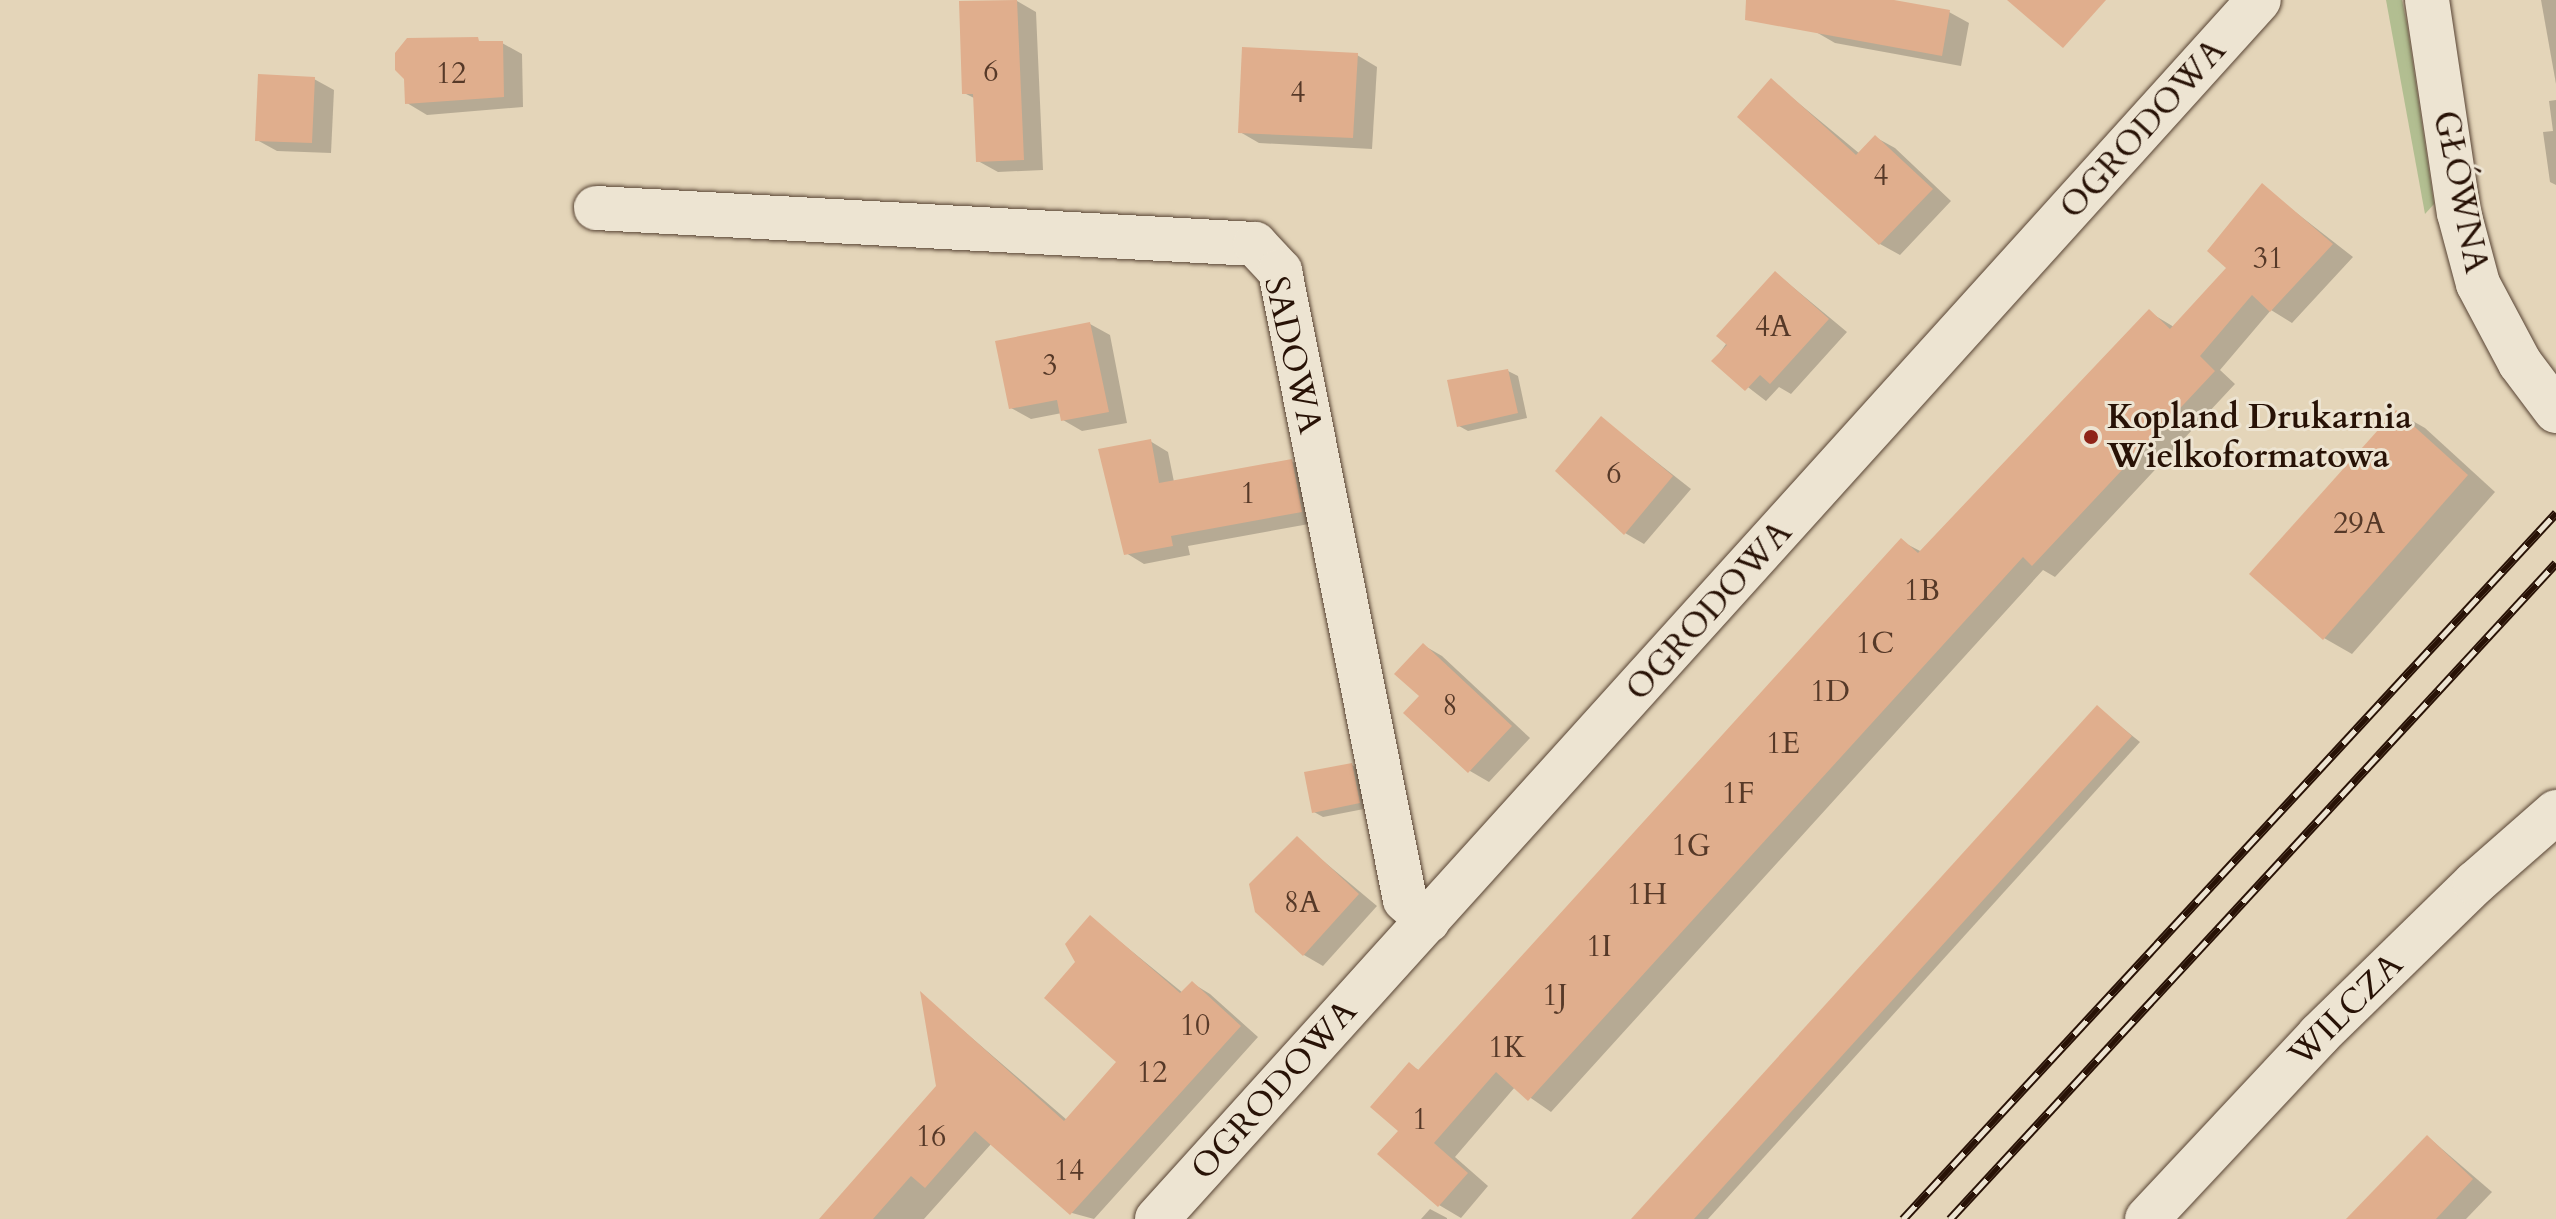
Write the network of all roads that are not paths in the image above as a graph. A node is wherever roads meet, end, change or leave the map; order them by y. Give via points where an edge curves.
1 (2259, 0) edge
2 (2427, 0) edge
3 (596, 208) dead end
4 (2556, 411) edge
5 (2556, 812) edge
6 (1428, 921) junction
7 (1157, 1219) edge
8 (2147, 1219) edge

1 - 6 street, OGRODOWA
2 - 4 street, GŁÓWNA via 2459,213 2478,284 2520,363
3 - 6 street, SADOWA via 1255,244 1280,271 1405,900
5 - 8 street, WILCZA via 2319,1035
6 - 7 street, OGRODOWA

